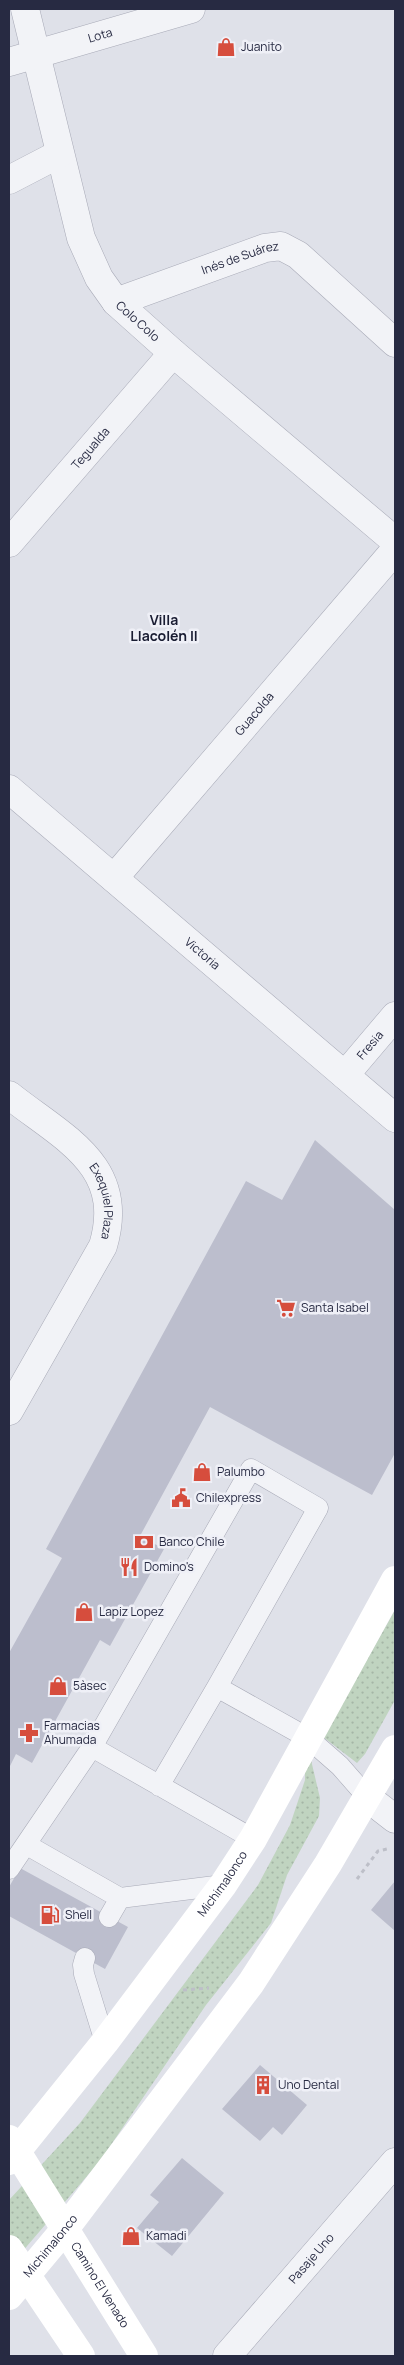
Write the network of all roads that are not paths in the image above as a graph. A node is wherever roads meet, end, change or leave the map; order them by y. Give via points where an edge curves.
1 (25, 9) edge
2 (191, 9) edge
3 (36, 54) junction
4 (9, 62) edge
5 (59, 154) junction
6 (9, 180) edge
7 (116, 302) junction
8 (395, 343) edge
9 (173, 353) junction
10 (395, 541) edge
11 (9, 543) edge
12 (395, 550) edge
13 (9, 789) edge
14 (114, 878) junction
15 (395, 1016) edge
16 (345, 1075) junction
17 (9, 1095) edge
18 (395, 1118) edge
19 (9, 1412) edge
20 (395, 1580) edge
21 (217, 1687) junction
22 (308, 1738) junction
23 (92, 1747) junction
24 (395, 1749) edge
25 (159, 1786) junction
26 (368, 1798) junction
27 (395, 1819) edge
28 (253, 1839) junction
29 (27, 1845) junction
30 (9, 1869) edge
31 (223, 1885) junction
32 (120, 1898) junction
33 (109, 1917) dead end
34 (85, 1958) dead end
35 (105, 2042) junction
36 (11, 2151) edge
37 (395, 2162) edge
38 (65, 2229) junction
39 (9, 2249) edge
40 (27, 2275) junction
41 (9, 2296) edge
42 (81, 2356) edge
43 (144, 2356) edge
44 (227, 2356) edge

1 - 3 street, Colo Colo
2 - 3 street, Lota
3 - 4 street, Lota
3 - 5 street, Colo Colo
5 - 6 street
5 - 7 street, Colo Colo via 89,258
7 - 8 street, Inés de Suárez via 265,248 281,246 298,255
7 - 9 street, Colo Colo
9 - 10 street, Colo Colo
9 - 11 street, Tegualda
12 - 14 street, Guacolda
13 - 14 street, Victoria
14 - 16 street, Victoria
15 - 16 street, Fresia
16 - 18 street, Victoria
17 - 19 street, Exequiel Plaza via 81,1151 94,1166 103,1182 110,1216 103,1246
20 - 22 main road, Michimalonco
21 - 22 lane
21 - 23 lane via 318,1508 251,1469
21 - 25 lane
22 - 26 lane via 340,1766
22 - 28 main road, Michimalonco
23 - 25 lane
23 - 29 lane
24 - 26 main road, Michimalonco
25 - 28 lane
26 - 27 street
26 - 38 main road, Michimalonco via 251,1983
28 - 31 main road, Michimalonco
29 - 30 lane
29 - 32 lane
31 - 32 lane
31 - 35 main road, Michimalonco
32 - 33 lane
34 - 35 lane via 84,1974
35 - 36 main road, Michimalonco
36 - 38 main road, Camino El Venado
37 - 44 street, Pasaje Uno
38 - 40 main road, Michimalonco
38 - 43 main road, Camino El Venado
39 - 40 main road
40 - 41 main road, Michimalonco
40 - 42 main road

